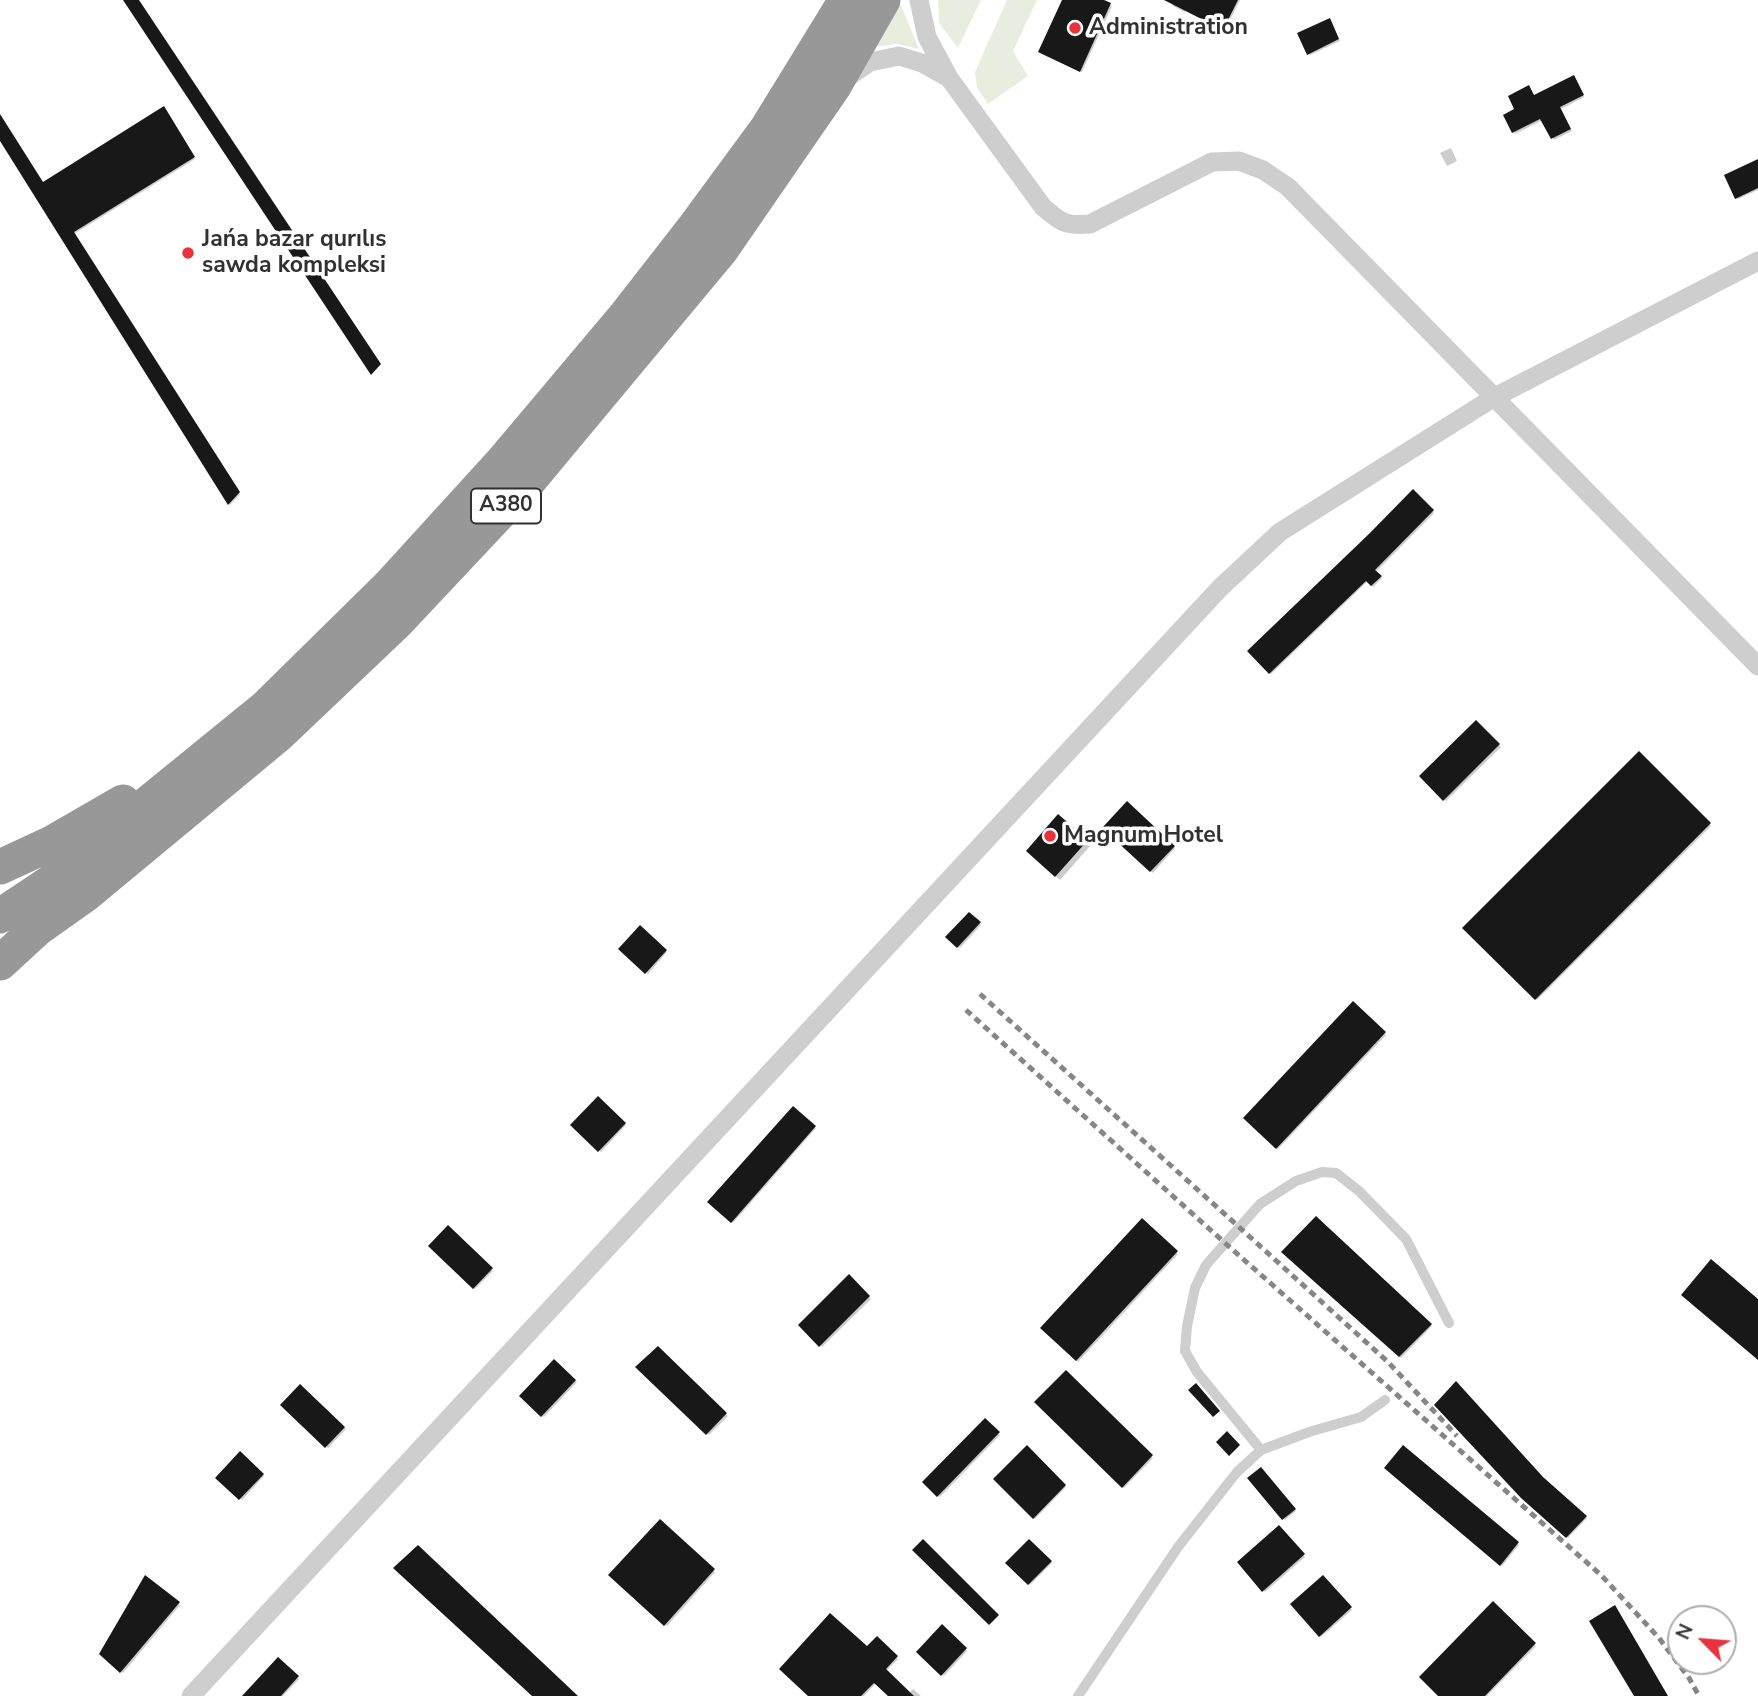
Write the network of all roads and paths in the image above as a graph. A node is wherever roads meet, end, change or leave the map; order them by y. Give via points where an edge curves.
1 (846, 0) edge
2 (883, 0) edge
3 (919, 0) edge
4 (949, 78) junction
5 (834, 86) junction
6 (741, 192) junction
7 (1758, 261) edge
8 (1493, 398) junction
9 (1758, 666) edge
10 (205, 756) junction
11 (0, 867) edge
12 (0, 916) edge
13 (37, 929) junction
14 (0, 953) edge
15 (0, 963) edge
16 (1449, 1323) dead end
17 (1385, 1400) dead end
18 (1261, 1450) junction
19 (191, 1696) edge
20 (1079, 1696) edge

1 - 6 highway, A380 via 768,127
2 - 5 highway, A380
3 - 4 street via 927,37
4 - 5 street via 899,56 870,62
4 - 8 street via 1043,207 1072,225 1090,225 1212,162 1239,161 1263,170 1288,187
5 - 6 highway, A380
6 - 10 highway, A380 via 626,315 389,586 266,707
6 - 13 highway, A380 via 721,250 522,489 397,622 278,735 85,895
7 - 8 street
8 - 9 street
8 - 19 street via 1280,532 1220,588
10 - 11 highway via 52,843
10 - 12 highway, A380 via 51,882
13 - 14 highway, A380
13 - 15 highway
16 - 18 lane via 1406,1239 1336,1173 1322,1172 1296,1181 1260,1204 1206,1265 1195,1288 1185,1351
17 - 18 lane via 1361,1416
18 - 20 lane via 1237,1472 1178,1546

